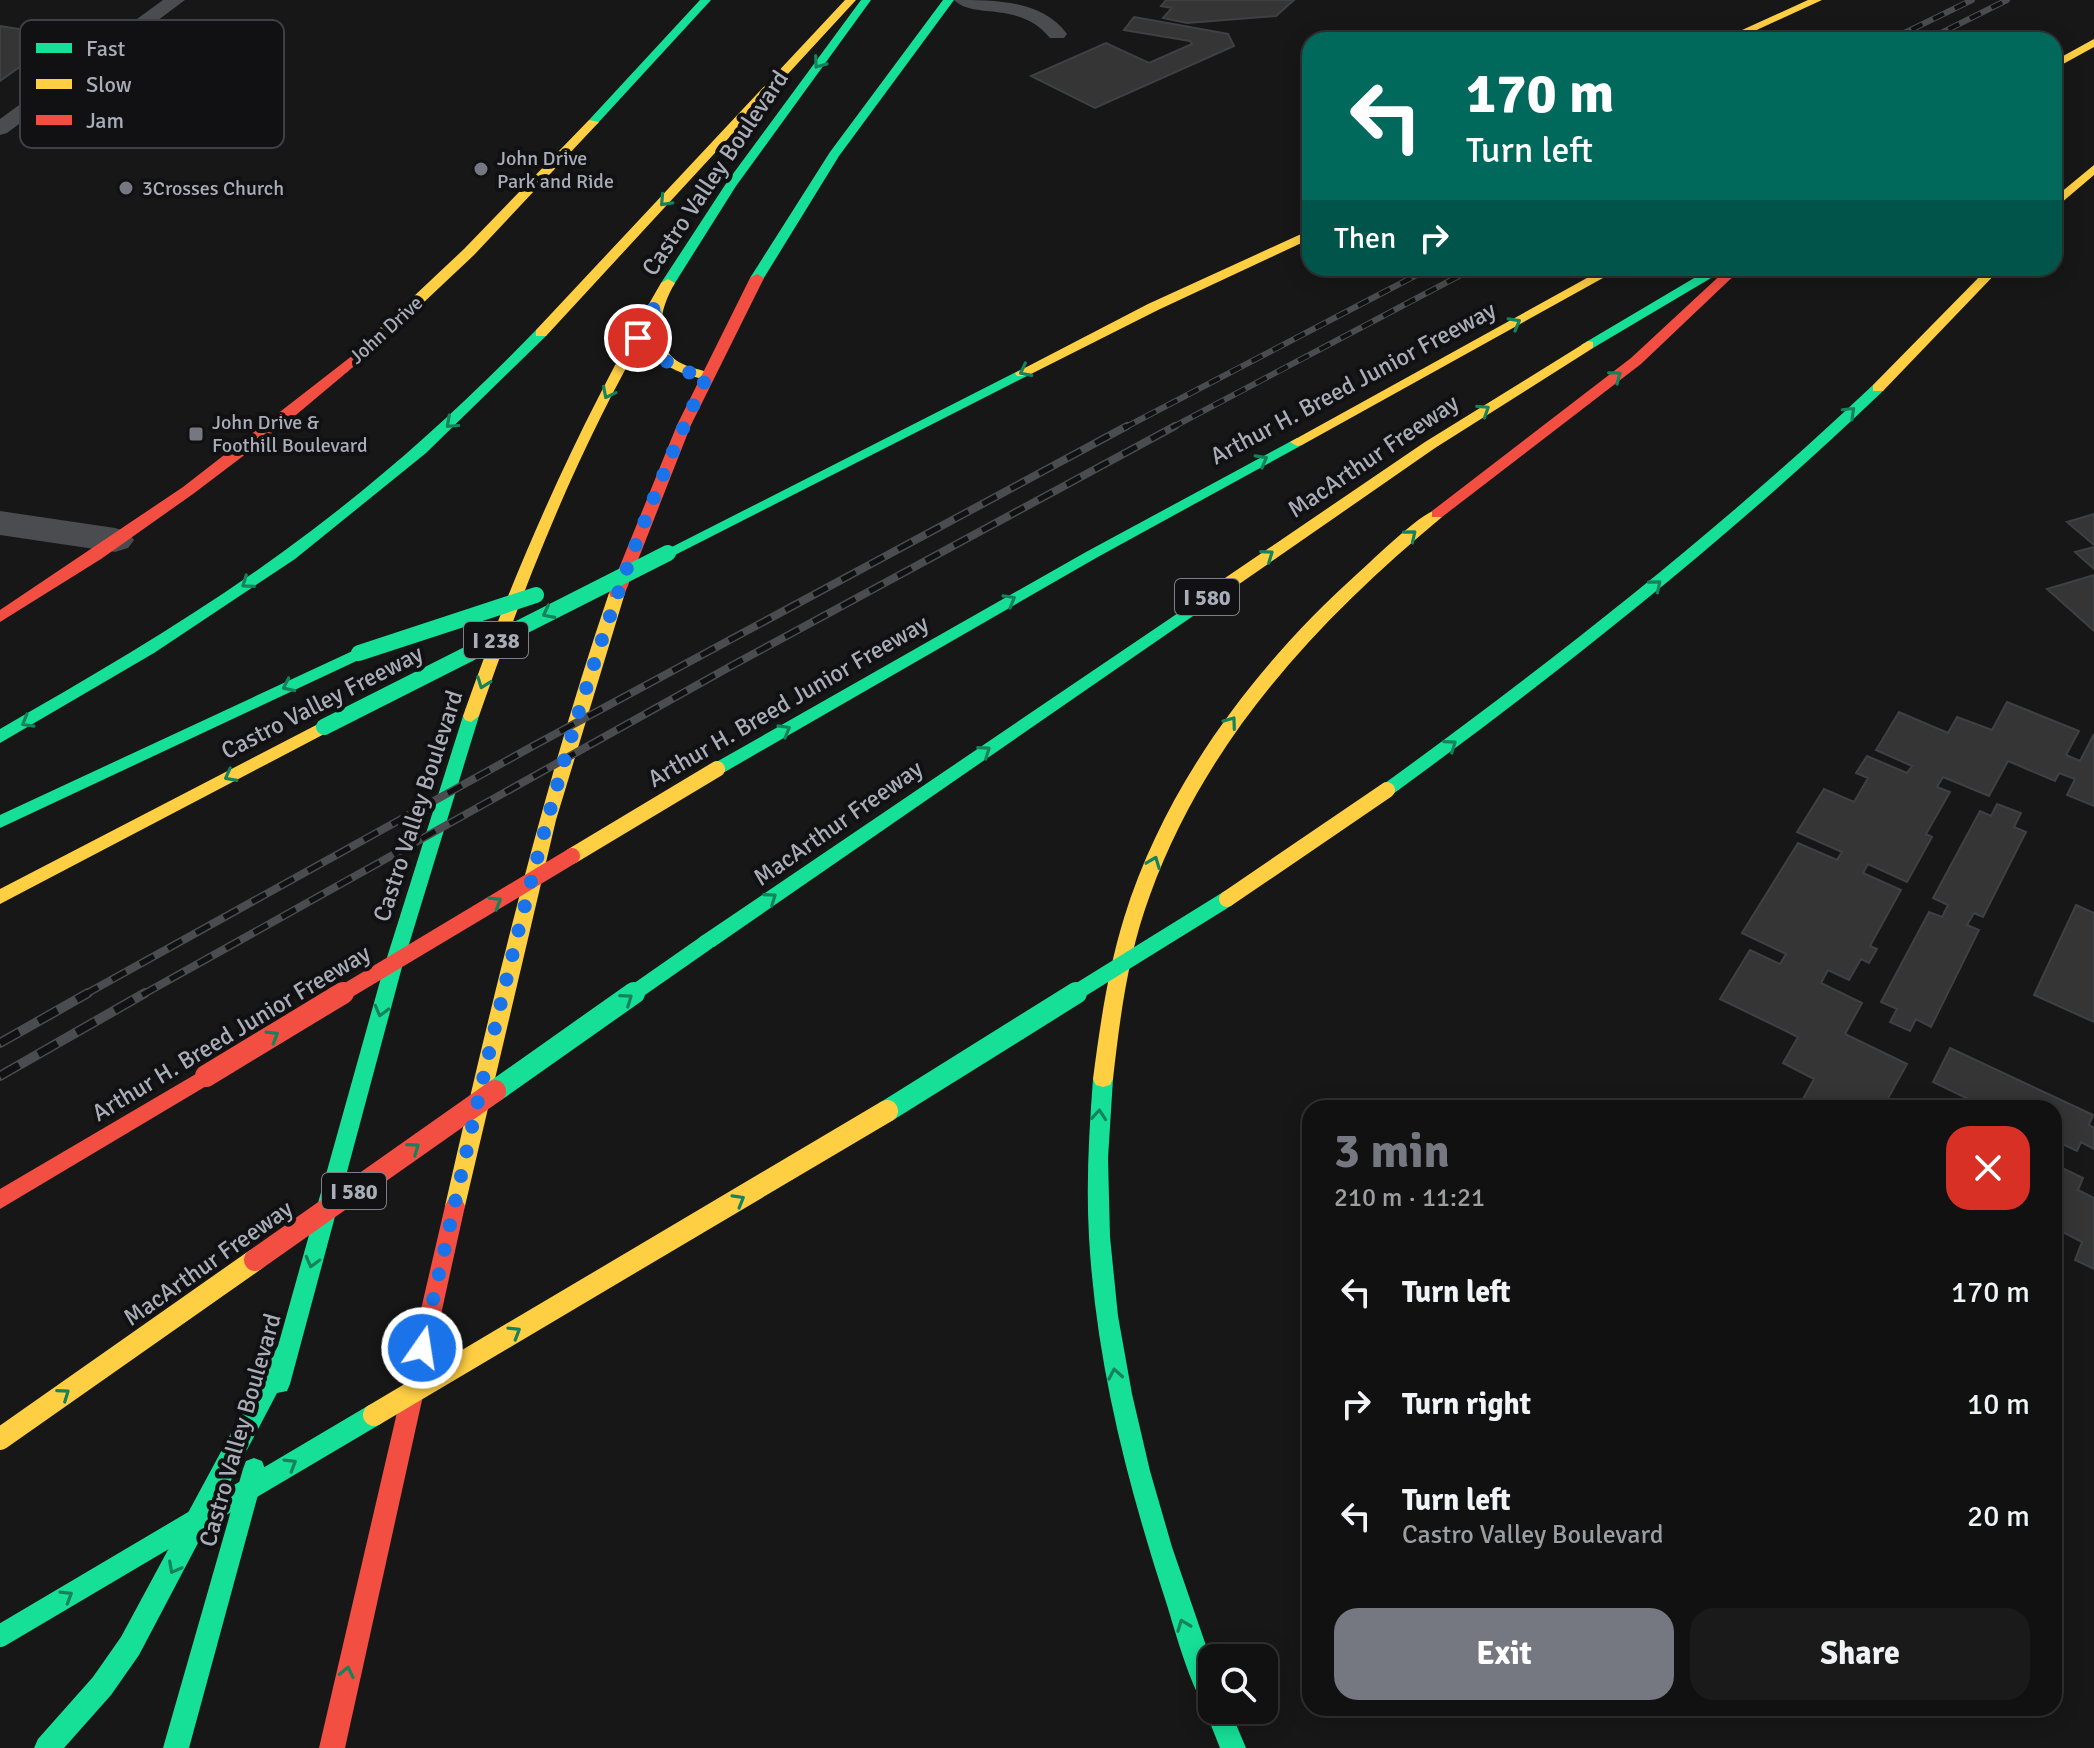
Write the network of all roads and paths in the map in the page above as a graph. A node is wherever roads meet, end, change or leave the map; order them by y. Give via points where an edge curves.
1 (175, 0) edge
2 (706, 0) edge
3 (851, 0) edge
4 (866, 0) edge
5 (949, 0) edge
6 (964, 0) edge
7 (1817, 0) edge
8 (148, 20) edge
9 (2094, 31) edge
10 (1744, 32) edge
11 (1057, 34) dead end
12 (2094, 42) edge
13 (2062, 46) edge
14 (2062, 61) edge
15 (20, 114) edge
16 (0, 129) edge
17 (2094, 169) edge
18 (2062, 198) edge
19 (1302, 238) edge
20 (1600, 276) edge
21 (1704, 276) edge
22 (1727, 276) edge
23 (1987, 276) edge
24 (658, 300) junction
25 (707, 376) junction
26 (0, 523) edge
27 (115, 540) junction
28 (668, 553) junction
29 (0, 617) edge
30 (0, 737) edge
31 (0, 822) edge
32 (0, 897) edge
33 (0, 1200) edge
34 (288, 1350) junction
35 (267, 1427) dead end
36 (0, 1439) edge
37 (258, 1458) dead end
38 (0, 1636) edge
39 (1198, 1662) edge
40 (1223, 1724) edge
41 (47, 1748) edge
42 (176, 1748) edge
43 (332, 1748) edge
44 (1233, 1748) edge

1 - 8 lane
2 - 27 main road, John Drive via 384,334 256,439
3 -> 30 main road via 508,369 416,455 198,618
4 -> 24 main road, Castro Valley Boulevard via 752,155
5 - 25 main road via 797,213
6 - 11 lane via 1041,15 1053,23
7 - 10 main road
9 - 13 main road
12 - 14 main road
15 - 16 lane
17 - 18 main road
19 -> 28 main road via 1153,307
33 -> 20 main road, Arthur H. Breed Junior Freeway, bridge via 717,769 1091,555
36 -> 21 main road, MacArthur Freeway / I 580, bridge via 707,942 1418,453
39 -> 22 main road via 1136,1472 1102,1282 1098,1119 1108,1036 1130,931 1155,857 1211,750 1318,618 1446,505 1633,363
38 -> 23 main road, bridge via 902,1104 1303,849 1559,664 1717,533
24 - 25 main road via 652,336 661,357 681,370
24 -> 34 main road, Castro Valley Boulevard via 558,496 462,738 415,886
43 -> 25 main road via 524,904 562,761 626,569
26 - 27 street
27 - 29 main road, John Drive
28 -> 31 main road, bridge via 359,653
28 -> 32 main road, Castro Valley Freeway / I 238, bridge
34 - 35 main road, Castro Valley Boulevard
34 -> 41 main road via 136,1635 102,1686
37 - 42 main road, Castro Valley Boulevard
40 - 44 main road

